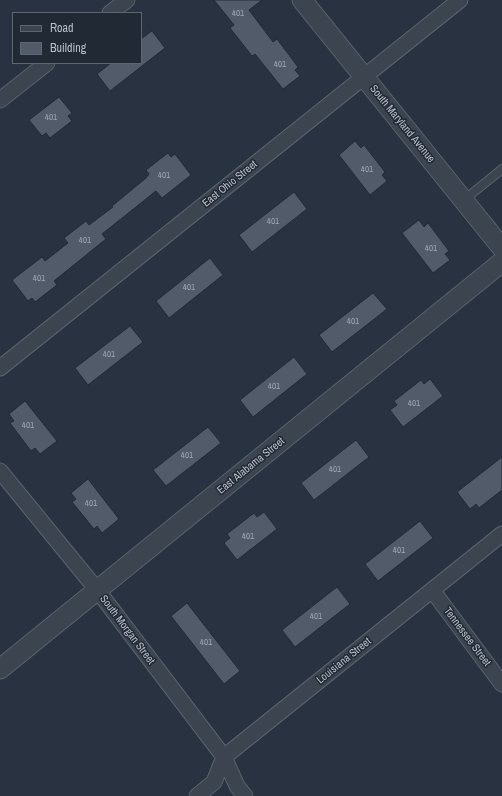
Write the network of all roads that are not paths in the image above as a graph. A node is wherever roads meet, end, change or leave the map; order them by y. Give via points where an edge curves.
1 (127, 0) edge
2 (302, 0) edge
3 (460, 0) edge
4 (111, 12) edge
5 (46, 64) edge
6 (365, 77) junction
7 (0, 100) edge
8 (502, 169) edge
9 (464, 200) junction
10 (502, 248) edge
11 (502, 262) edge
12 (0, 368) edge
13 (0, 471) edge
14 (502, 534) edge
15 (432, 590) junction
16 (98, 591) junction
17 (0, 669) edge
18 (502, 684) edge
19 (224, 757) junction
20 (197, 796) edge
21 (245, 796) edge

1 - 4 street
2 - 6 street, South Maryland Avenue
3 - 6 street, East Ohio Street
5 - 7 street
6 - 9 street, South Maryland Avenue
6 - 12 street, East Ohio Street
8 - 9 lane
9 - 10 street, South Maryland Avenue
11 - 16 street, East Alabama Street
13 - 16 street, South Morgan Street
14 - 15 street, Louisiana Street
15 - 18 street, Tennessee Street
15 - 19 street, Louisiana Street
16 - 17 street, East Alabama Street
16 - 19 street, South Morgan Street
19 - 20 street, Louisiana Street via 214,782
19 - 21 street, South Morgan Street

